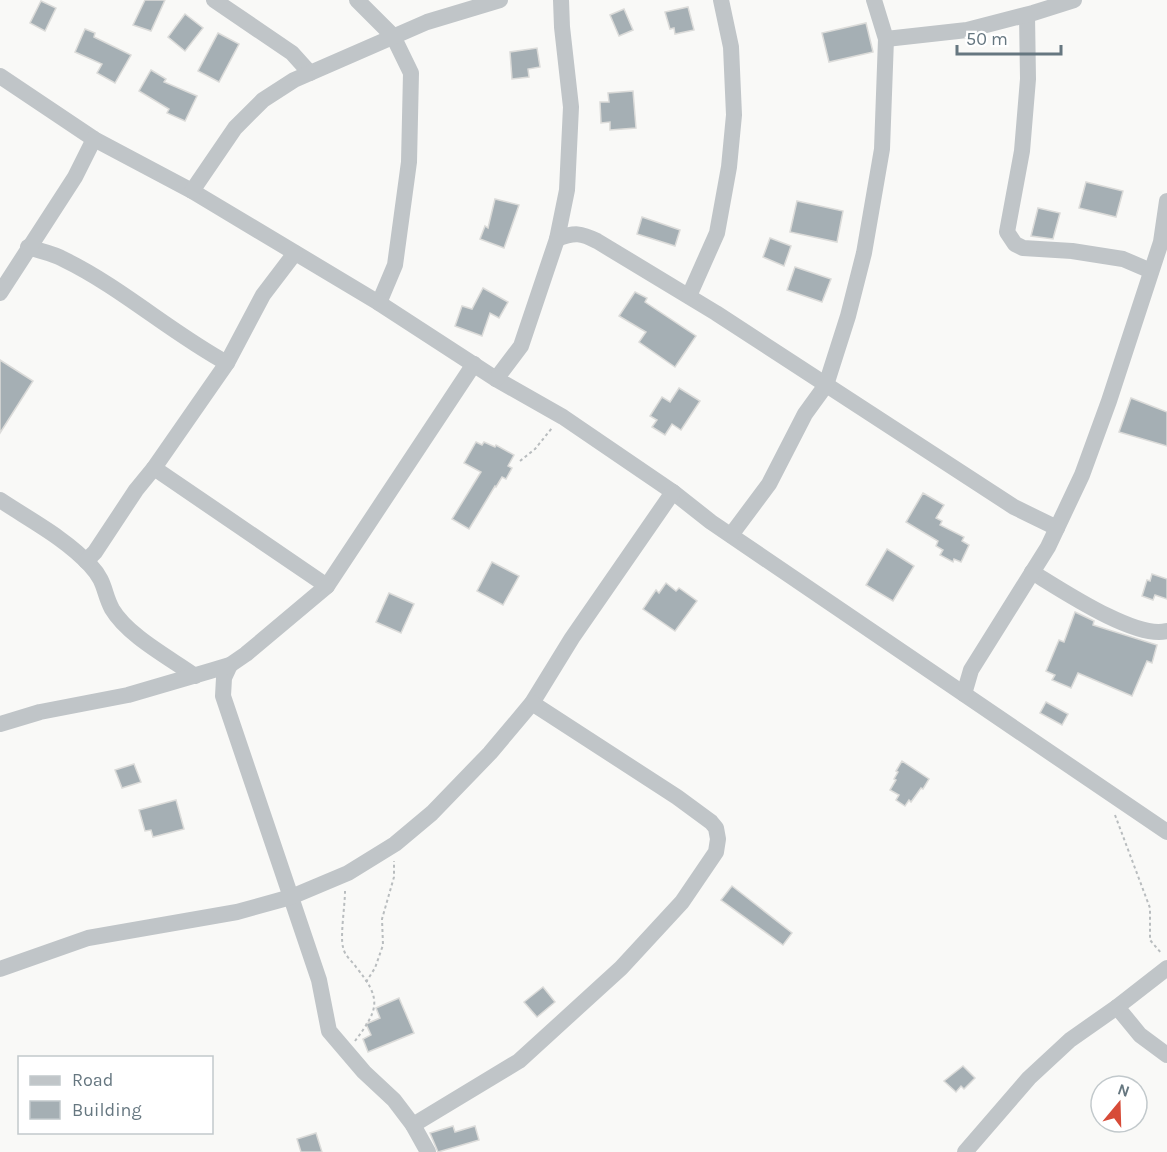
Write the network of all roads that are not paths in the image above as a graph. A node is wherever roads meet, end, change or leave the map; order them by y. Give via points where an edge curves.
1 (214, 0) edge
2 (357, 0) edge
3 (500, 0) edge
4 (561, 0) edge
5 (721, 0) edge
6 (874, 0) edge
7 (1074, 0) edge
8 (1027, 15) junction
9 (393, 36) junction
10 (886, 39) junction
11 (310, 73) junction
12 (0, 76) edge
13 (94, 139) junction
14 (192, 191) junction
15 (1167, 201) edge
16 (1165, 233) edge
17 (557, 239) junction
18 (28, 247) junction
19 (296, 253) junction
20 (1151, 271) junction
21 (0, 293) edge
22 (689, 296) junction
23 (379, 303) junction
24 (227, 363) junction
25 (474, 364) junction
26 (496, 379) junction
27 (826, 385) junction
28 (154, 468) junction
29 (673, 492) junction
30 (0, 500) edge
31 (1057, 528) junction
32 (731, 535) junction
33 (86, 561) junction
34 (1032, 572) junction
35 (327, 586) junction
36 (1167, 631) edge
37 (230, 665) junction
38 (195, 676) junction
39 (964, 694) junction
40 (532, 703) junction
41 (0, 724) edge
42 (1167, 832) edge
43 (291, 897) junction
44 (1165, 961) edge
45 (0, 969) edge
46 (1117, 1007) junction
47 (1167, 1055) edge
48 (413, 1125) junction
49 (428, 1152) edge
50 (965, 1152) edge

1 - 11 street via 292,53
2 - 9 street
3 - 9 street
4 - 17 street via 571,107 567,190
5 - 22 street via 731,47 734,115 729,167 717,233
6 - 10 street
7 - 8 street
8 - 10 street via 967,30
8 - 20 street via 1028,79 1022,152 1007,232 1023,248 1123,259
9 - 11 street
9 - 23 street via 411,73 409,162 395,265
10 - 27 street via 882,149 864,253
11 - 14 street via 263,100 235,128
12 - 13 street
13 - 14 street
13 - 18 street via 75,177
14 - 19 street
15 - 16 street
16 - 20 street
17 - 22 street via 583,234
17 - 26 street via 521,346
18 - 21 street
18 - 24 street via 62,258 90,274
19 - 23 street
19 - 24 street via 263,295
20 - 31 street via 1082,475
22 - 27 street
23 - 25 street
24 - 28 street
25 - 26 street
25 - 35 street
26 - 29 street via 563,417
27 - 31 street via 1014,507
27 - 32 street via 805,414 769,484
28 - 33 street
28 - 35 street
29 - 32 street
29 - 40 street
30 - 33 street
31 - 34 street
32 - 39 street
33 - 38 street via 102,580 112,609 122,621
34 - 36 street via 1137,629
34 - 39 street via 971,670
35 - 37 street
37 - 38 street
37 - 43 street via 223,696
38 - 41 street
39 - 42 street
40 - 43 street via 457,788 395,844 348,873
40 - 48 street via 711,822 718,839 716,852 682,902 629,960 519,1061
43 - 45 street via 237,912 88,938
43 - 48 street via 319,980 328,1031
44 - 46 street
46 - 47 street via 1140,1035
46 - 50 street via 1070,1040 1029,1078
48 - 49 street

